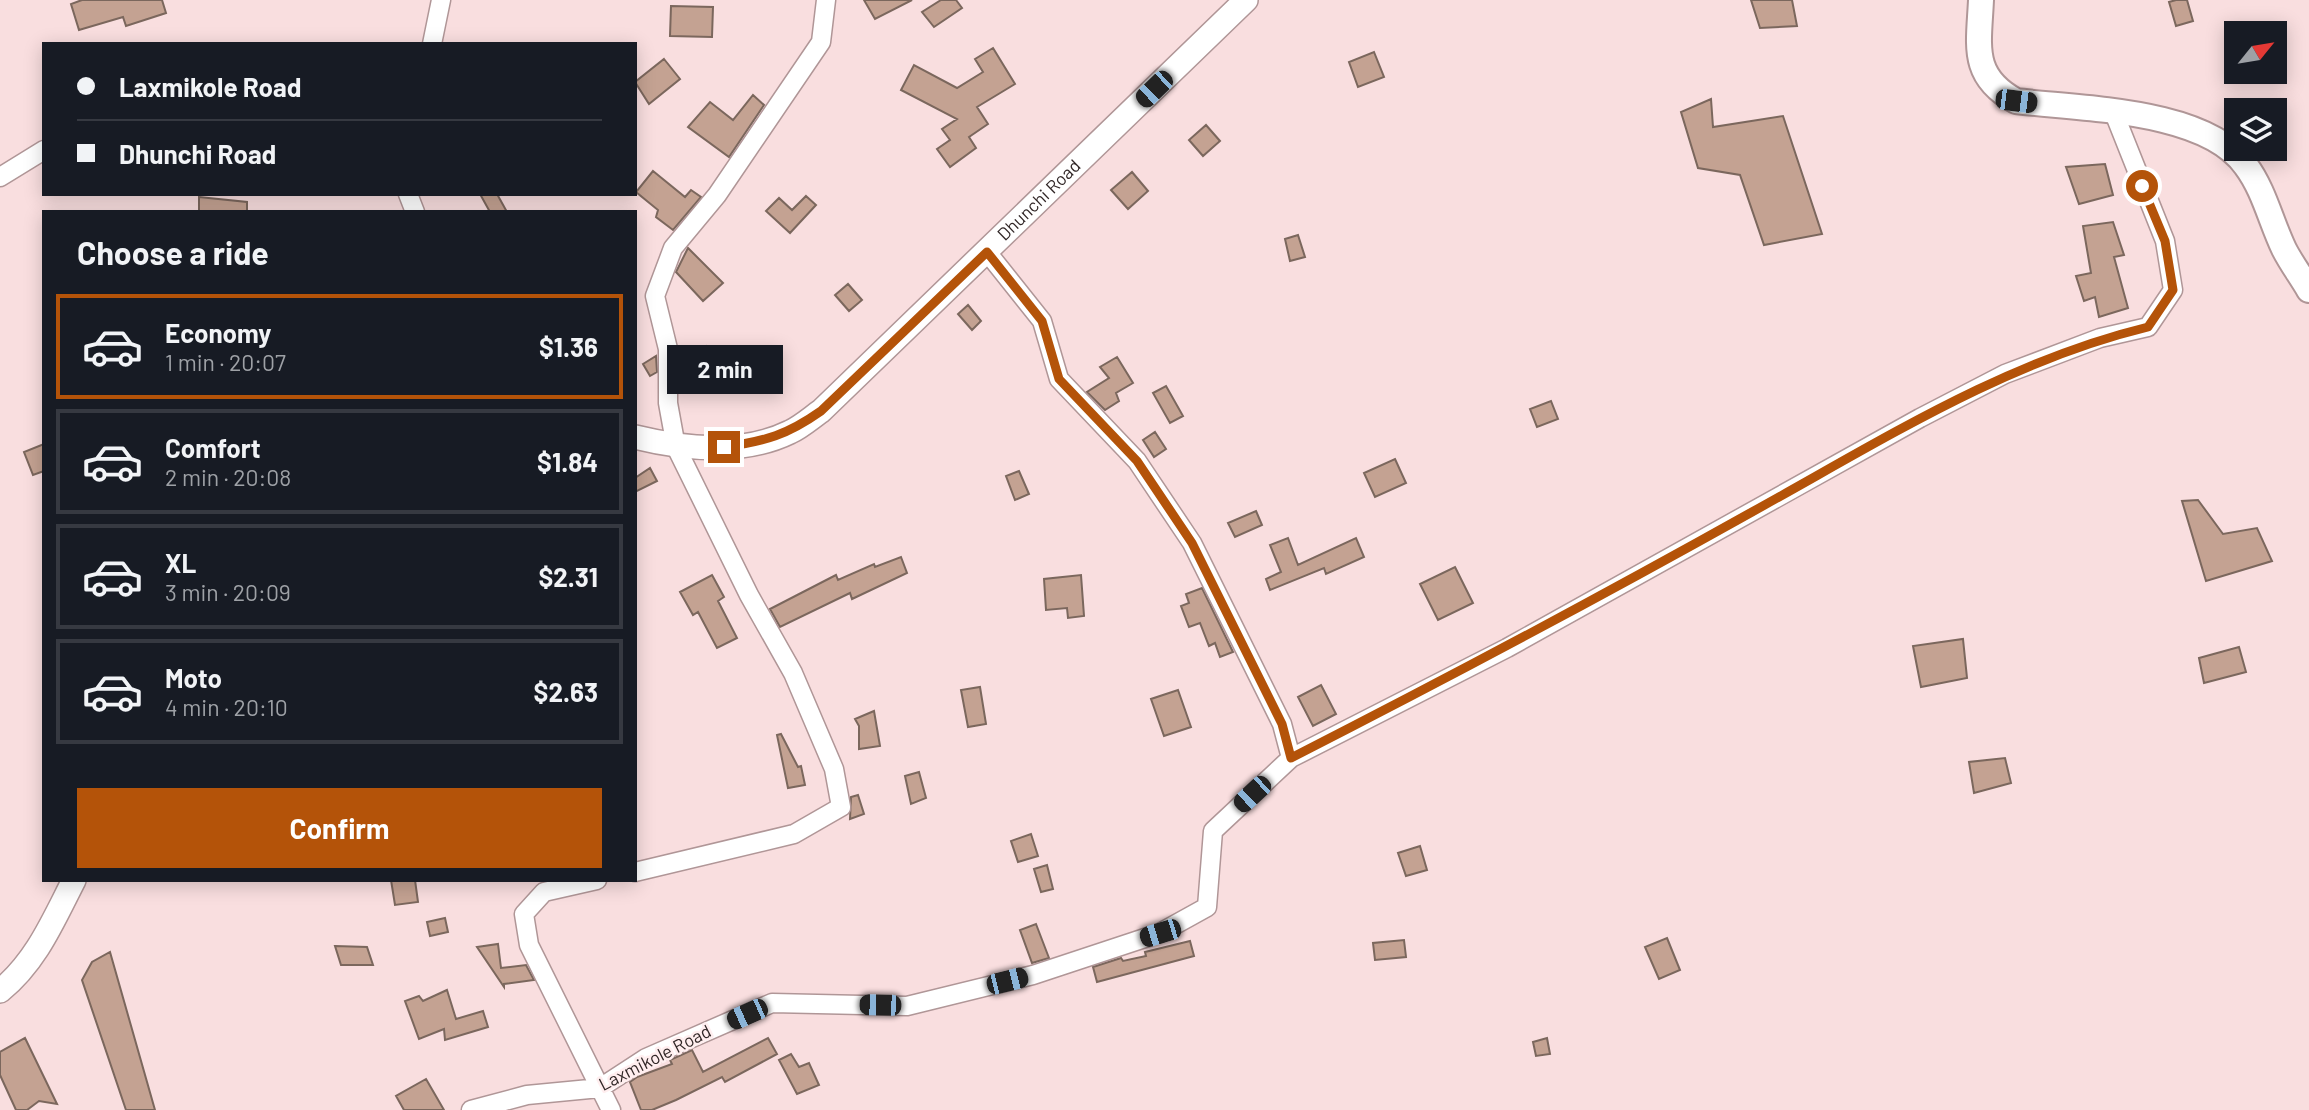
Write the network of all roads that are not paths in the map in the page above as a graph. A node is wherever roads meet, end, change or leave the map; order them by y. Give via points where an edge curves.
1 (441, 0) edge
2 (826, 0) edge
3 (1246, 0) edge
4 (1981, 0) edge
5 (432, 42) edge
6 (2114, 113) junction
7 (42, 151) edge
8 (0, 177) edge
9 (987, 252) junction
10 (2309, 290) edge
11 (637, 437) edge
12 (676, 447) junction
13 (1291, 758) junction
14 (637, 872) edge
15 (73, 882) edge
16 (588, 882) edge
17 (0, 991) edge
18 (600, 1088) junction
19 (471, 1110) edge
20 (611, 1110) edge

1 - 5 street
2 - 12 street via 821,42 717,195 673,248 655,296 668,349 668,403
3 - 9 street, Dhunchi Road
4 - 6 main road via 1981,60 1996,90 2016,101
6 - 10 main road via 2196,128 2224,144 2246,165 2284,250
6 - 13 street, Laxmikole Road via 2165,241 2173,290 2148,327 2099,338 2005,374 1507,648
7 - 8 street
9 - 12 street, Dhunchi Road via 852,384 791,432 751,443
9 - 13 street via 1042,321 1059,379 1137,461 1192,543 1282,724
11 - 12 street, Dhunchi Road
12 - 14 street via 793,673 834,769 841,807 794,834
13 - 18 street, Laxmikole Road via 1213,831 1207,908 1160,933 1033,975 907,1006 772,1003 646,1058
15 - 17 street via 27,965
16 - 18 street via 544,892 524,914 528,945
18 - 19 street, Laxmikole Road via 527,1095
18 - 20 street

